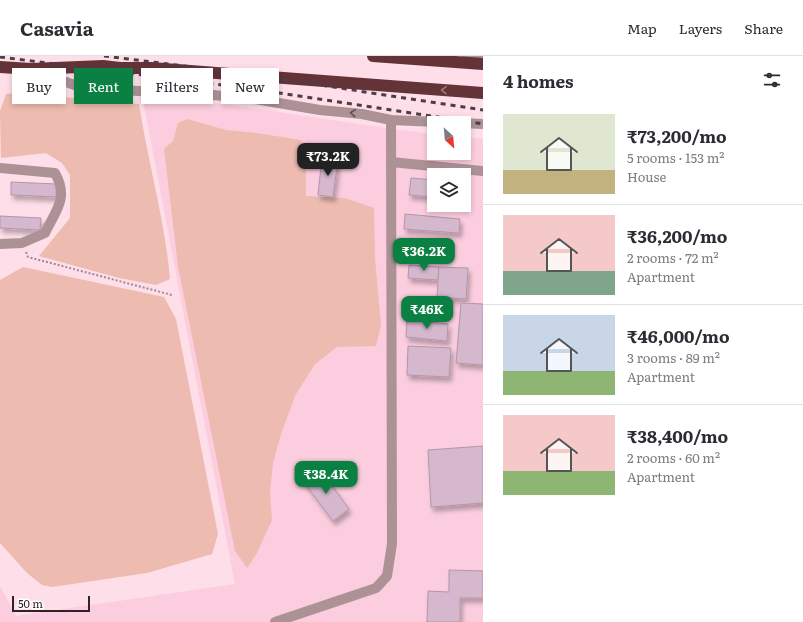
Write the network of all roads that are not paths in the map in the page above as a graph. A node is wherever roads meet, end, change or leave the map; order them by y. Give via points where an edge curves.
1 (373, 56) edge
2 (403, 57) edge
3 (483, 57) edge
4 (457, 59) edge
5 (103, 61) edge
6 (55, 62) edge
7 (120, 62) edge
8 (483, 64) edge
9 (0, 67) edge
10 (16, 68) edge
11 (34, 68) edge
12 (66, 82) edge
13 (483, 93) edge
14 (391, 120) junction
15 (483, 124) edge
16 (391, 162) junction
17 (0, 168) edge
18 (483, 171) edge
19 (0, 244) edge
20 (275, 622) edge

1 - 2 highway
2 - 4 highway
3 - 4 street
4 - 8 highway
5 - 6 highway
5 - 7 highway
6 - 11 highway
13 -> 7 highway via 151,68
9 - 10 highway
14 -> 12 street via 255,99 83,88
14 - 15 street
14 - 16 street
16 - 18 street
16 - 20 street via 392,544 387,576 376,588
17 - 19 street via 55,173 60,182 62,199 45,233 22,243

